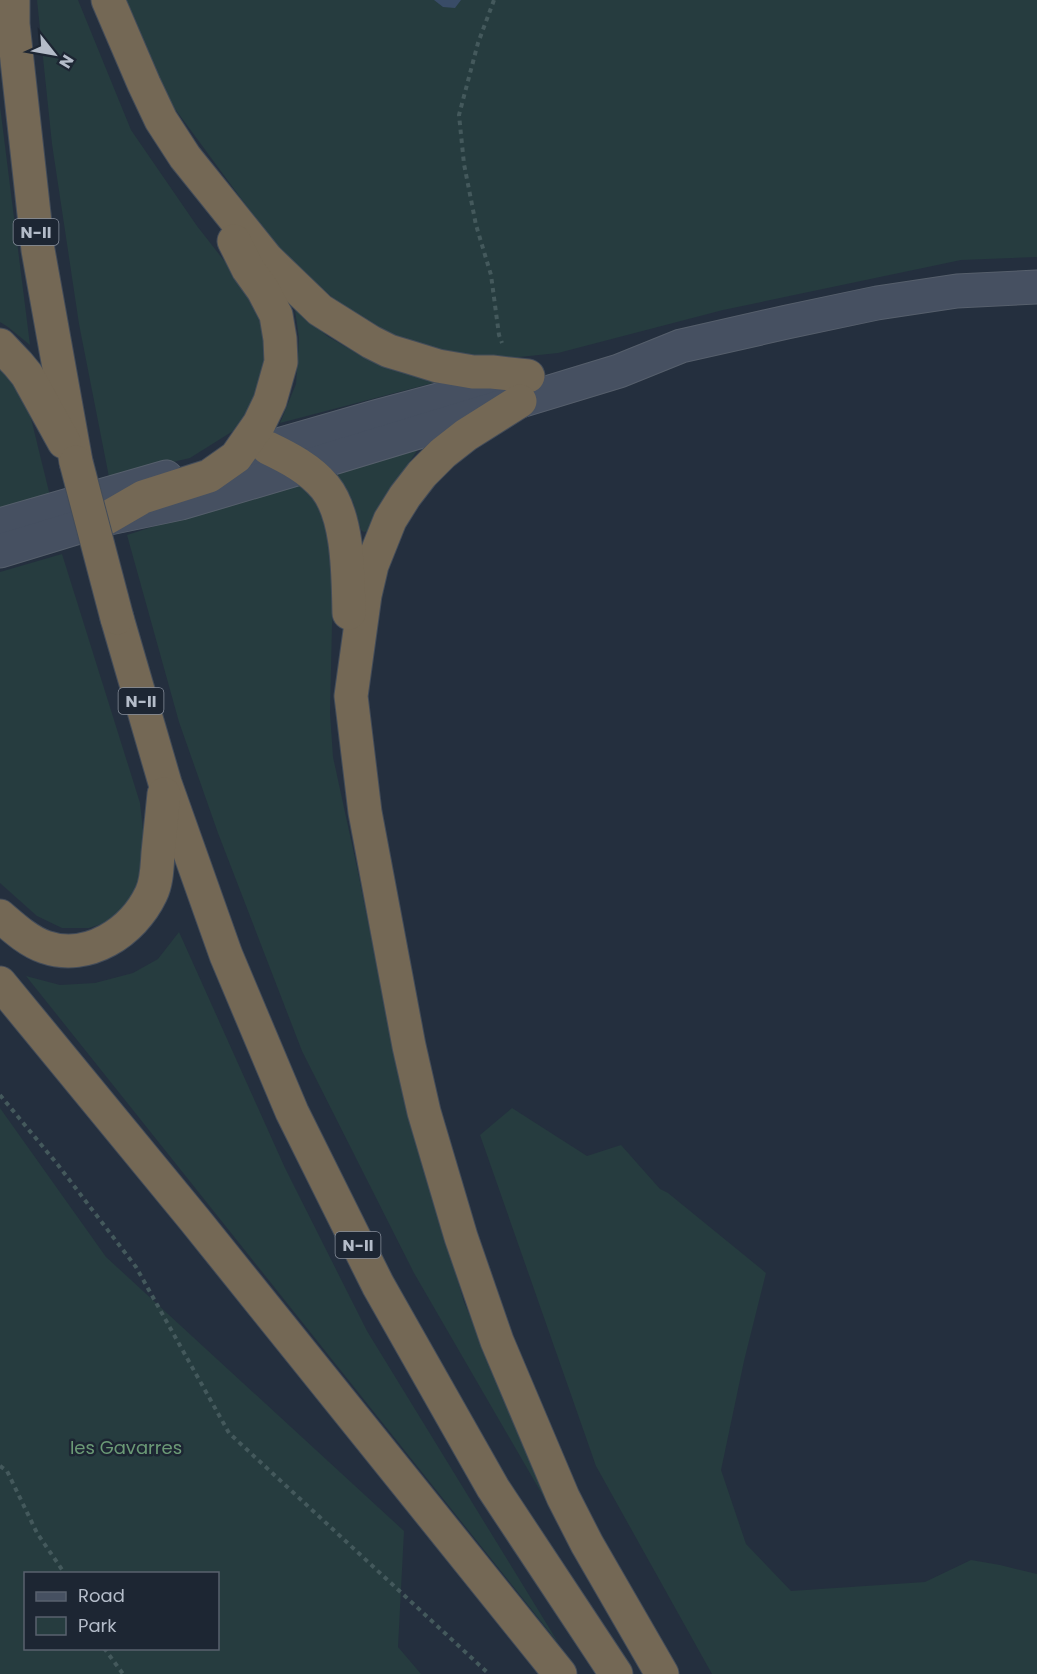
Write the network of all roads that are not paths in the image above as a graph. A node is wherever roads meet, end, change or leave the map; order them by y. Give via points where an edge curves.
1 (12, 0) edge
2 (108, 0) edge
3 (212, 193) junction
4 (1037, 286) edge
5 (0, 345) edge
6 (527, 384) junction
7 (268, 448) junction
8 (236, 457) junction
9 (76, 462) junction
10 (303, 467) junction
11 (105, 519) junction
12 (0, 525) edge
13 (0, 551) edge
14 (351, 696) junction
15 (165, 783) junction
16 (0, 916) edge
17 (0, 983) edge
18 (560, 1674) edge
19 (616, 1674) edge
20 (662, 1674) edge

1 - 9 highway, N-II via 38,250
2 - 3 highway via 161,120
3 - 6 highway via 267,259 320,310 364,338 389,351 438,366 492,372
3 - 8 highway via 248,269 276,315 280,339 281,362 270,401
4 - 6 main road via 957,291 877,303 681,346 619,371
5 - 9 highway via 27,375
6 - 7 main road via 375,417
6 - 10 main road
6 - 14 highway via 443,453 416,481 390,520 365,595
7 - 8 main road
7 - 10 highway
8 - 11 highway via 209,476 143,497
8 - 12 main road
9 - 15 highway, N-II, bridge
10 - 11 main road via 181,503
10 - 14 highway via 326,489 339,517 348,568
11 - 13 main road
14 - 20 highway via 365,812 395,978 424,1112 454,1217 502,1352 563,1497
15 - 16 highway via 152,894 126,928 89,949 54,950 31,940
15 - 19 highway, N-II via 226,955 292,1113 378,1285 493,1488
17 - 18 highway

